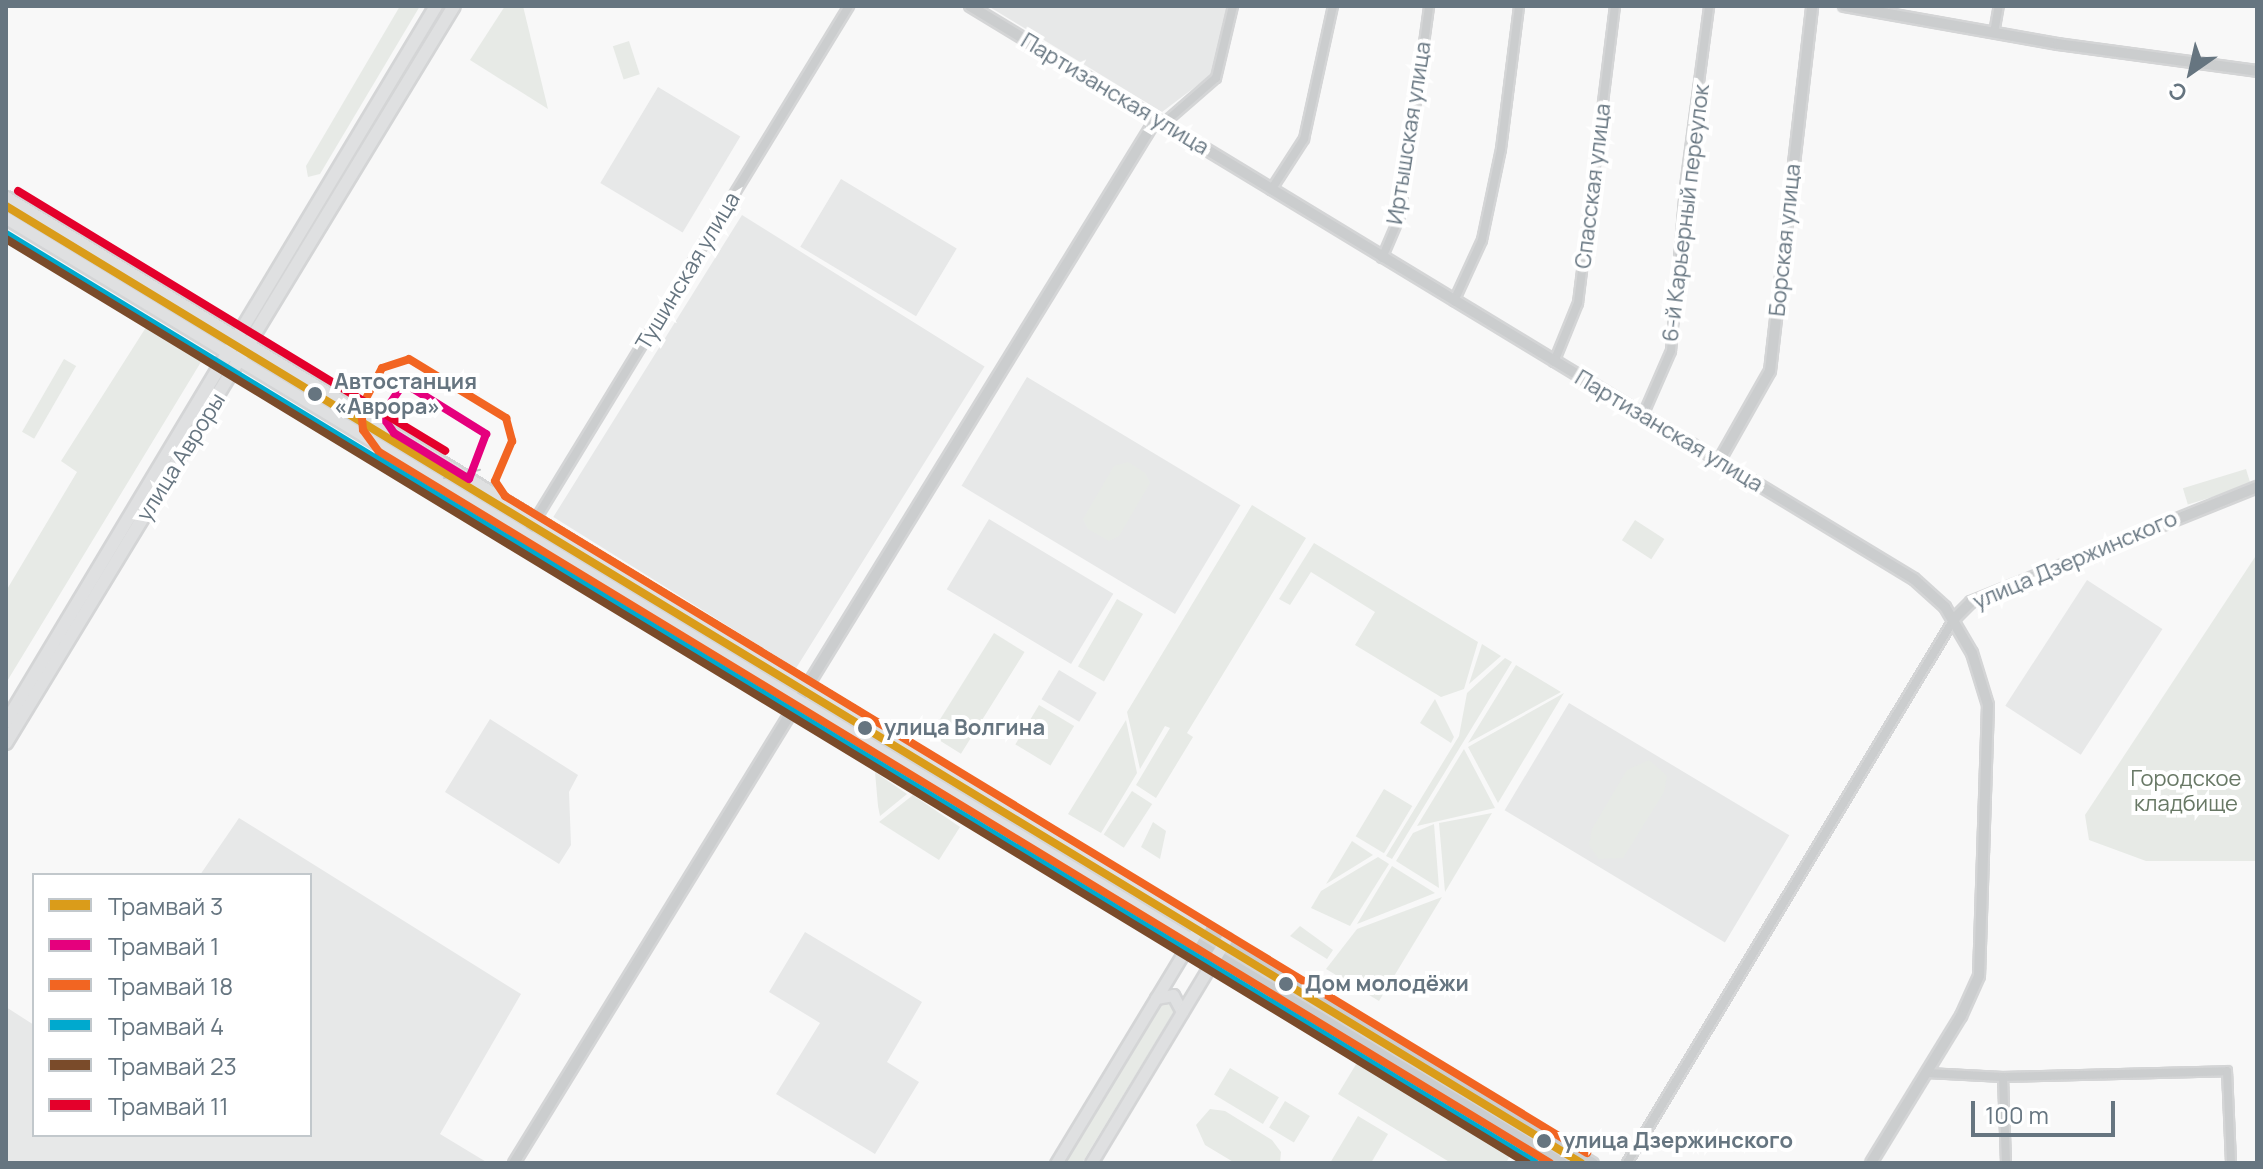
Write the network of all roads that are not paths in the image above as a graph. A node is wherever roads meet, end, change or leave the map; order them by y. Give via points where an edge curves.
1 (436, 6) edge
2 (454, 6) edge
3 (849, 6) edge
4 (970, 6) edge
5 (1233, 6) edge
6 (1333, 6) edge
7 (1429, 6) edge
8 (1519, 6) edge
9 (1615, 6) edge
10 (1709, 6) edge
11 (1812, 6) edge
12 (1844, 6) edge
13 (1999, 6) edge
14 (1896, 9) edge
15 (1994, 33) junction
16 (2257, 71) edge
17 (1160, 122) junction
18 (1271, 190) junction
19 (6, 197) edge
20 (6, 218) edge
21 (1382, 258) junction
22 (1454, 301) junction
23 (244, 341) junction
24 (234, 358) junction
25 (1554, 362) junction
26 (1643, 415) junction
27 (1719, 461) junction
28 (2257, 487) edge
29 (536, 519) junction
30 (526, 535) junction
31 (1954, 619) junction
32 (808, 685) junction
33 (799, 701) junction
34 (6, 722) edge
35 (6, 743) edge
36 (1201, 924) junction
37 (1226, 939) junction
38 (1192, 940) junction
39 (1217, 955) junction
40 (1156, 998) junction
41 (1182, 1012) junction
42 (1927, 1073) junction
43 (2003, 1077) junction
44 (514, 1163) edge
45 (1056, 1163) edge
46 (1091, 1163) edge
47 (1562, 1163) edge
48 (1593, 1163) edge
49 (1627, 1163) edge
50 (1871, 1163) edge
51 (2006, 1163) edge
52 (2231, 1163) edge

1 - 23 main road, улица Авроры
2 - 23 main road, улица Авроры
3 - 29 street, Тушинская улица
4 - 17 street, Партизанская улица
5 - 17 street via 1216,78
6 - 18 street via 1304,139
7 - 21 street, Иртышская улица via 1400,216
8 - 22 street via 1501,149 1482,240
9 - 25 street, Спасская улица via 1578,303
10 - 26 street, 6-й Карьерный переулок via 1685,187 1671,351
11 - 27 street, Борская улица via 1770,371
12 - 14 street
13 - 15 street
14 - 15 street
15 - 16 street
17 - 18 street, Партизанская улица
17 - 32 street
18 - 21 street, Партизанская улица
19 - 23 main road
20 - 24 main road
21 - 22 street, Партизанская улица
22 - 25 street, Партизанская улица
23 - 24 main road, улица Авроры
23 - 29 main road
24 - 30 main road
24 - 34 main road, улица Авроры
24 - 35 main road, улица Авроры
25 - 26 street, Партизанская улица
26 - 27 street, Партизанская улица
27 - 31 street, Партизанская улица via 1923,585
28 - 31 street, улица Дзержинского via 1971,602
29 - 30 street, Тушинская улица
29 - 32 main road
30 - 33 main road
31 - 42 street, Партизанская улица via 1977,663 1988,705 1982,953 1972,997
31 - 49 street, улица Дзержинского
32 - 33 street
32 - 36 main road
33 - 38 main road
33 - 44 street
36 - 37 street
36 - 38 main road
37 - 39 main road
37 - 48 street
38 - 39 street
38 - 40 main road
39 - 41 main road
39 - 47 street
40 - 41 main road via 1173,995
40 - 45 main road
41 - 46 main road
42 - 43 street
42 - 50 street, Партизанская улица
43 - 51 street
43 - 52 street via 2227,1071

